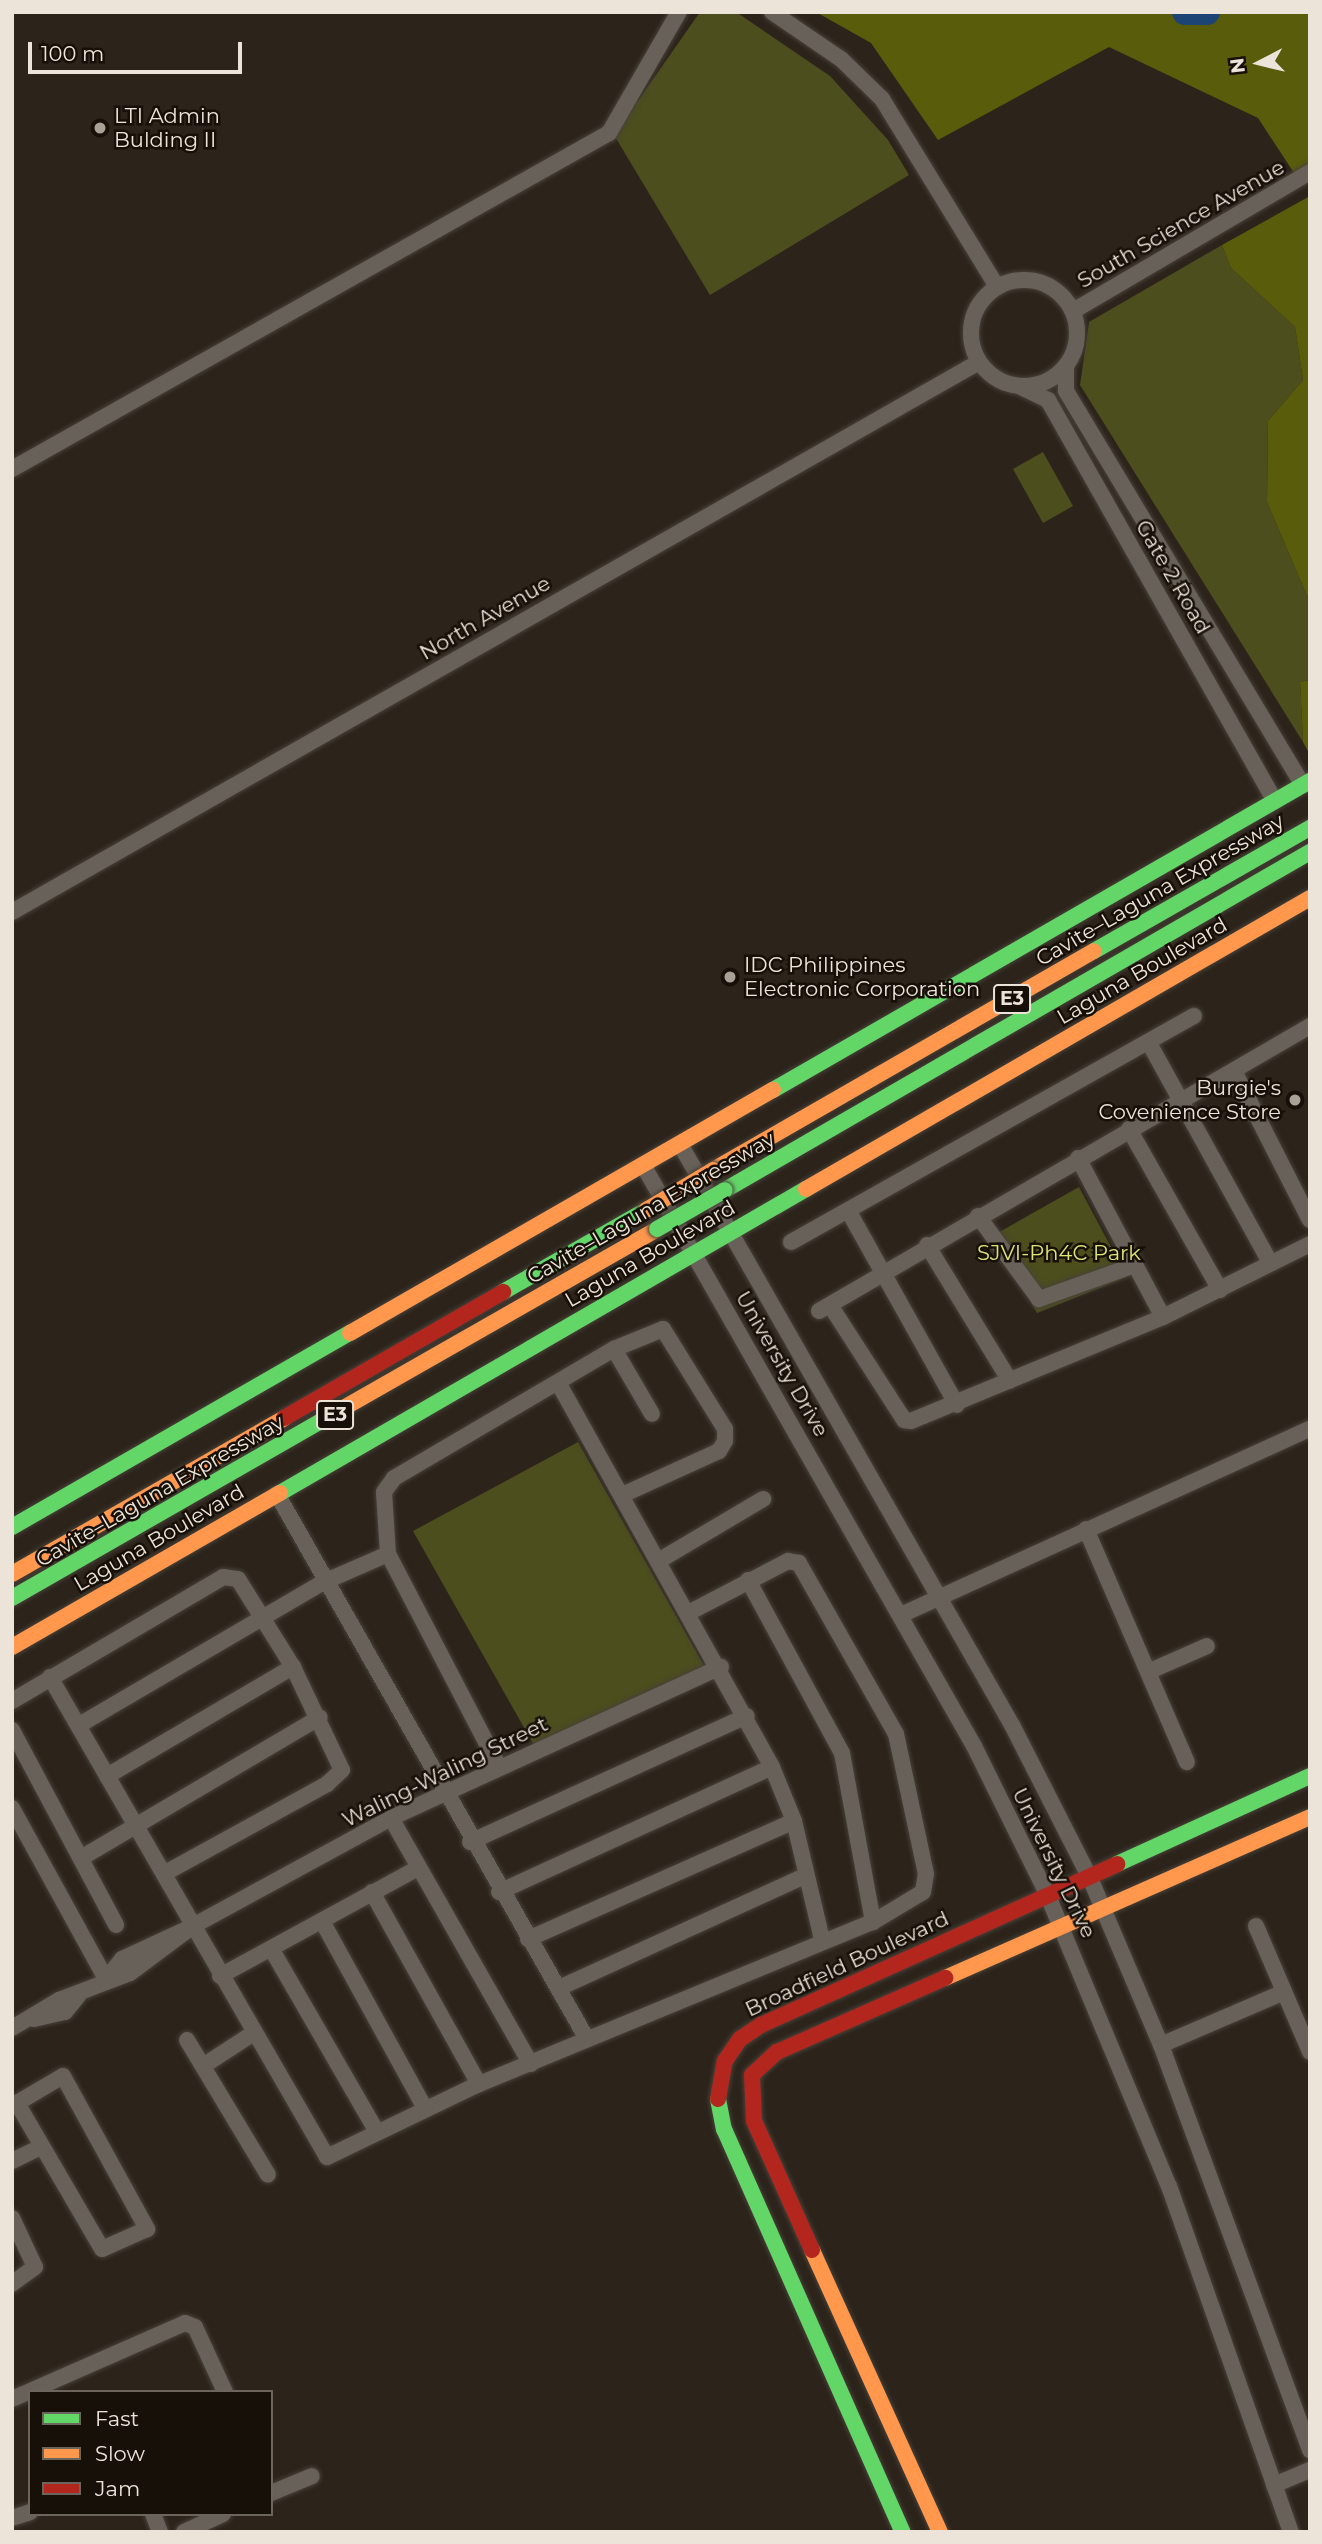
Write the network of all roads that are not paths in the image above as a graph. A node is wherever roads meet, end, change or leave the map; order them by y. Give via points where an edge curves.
1 (679, 12) edge
2 (772, 12) edge
3 (1310, 172) edge
4 (997, 288) junction
5 (1073, 311) junction
6 (979, 362) junction
7 (1066, 367) junction
8 (1020, 387) junction
9 (12, 470) edge
10 (1306, 783) edge
11 (1275, 801) junction
12 (1310, 828) edge
13 (1310, 852) edge
14 (1310, 898) edge
15 (12, 912) edge
16 (1194, 1016) dead end
17 (1310, 1026) edge
18 (1149, 1043) junction
19 (1234, 1071) junction
20 (1180, 1099) junction
21 (1129, 1129) junction
22 (680, 1144) junction
23 (1078, 1158) junction
24 (643, 1165) junction
25 (849, 1212) junction
26 (978, 1216) junction
27 (1310, 1220) edge
28 (731, 1232) junction
29 (791, 1242) dead end
30 (1310, 1244) edge
31 (927, 1245) junction
32 (694, 1253) junction
33 (1271, 1264) junction
34 (1135, 1265) junction
35 (881, 1273) junction
36 (1220, 1290) junction
37 (1163, 1317) junction
38 (614, 1349) junction
39 (1010, 1381) junction
40 (560, 1385) junction
41 (957, 1405) junction
42 (652, 1414) dead end
43 (1310, 1429) edge
44 (277, 1494) junction
45 (622, 1495) junction
46 (764, 1499) dead end
47 (12, 1527) edge
48 (1086, 1530) junction
49 (388, 1554) junction
50 (660, 1560) junction
51 (12, 1574) edge
52 (748, 1580) junction
53 (324, 1582) junction
54 (938, 1596) junction
55 (12, 1598) edge
56 (690, 1612) junction
57 (901, 1615) junction
58 (260, 1621) junction
59 (1207, 1646) dead end
60 (12, 1647) edge
61 (293, 1667) junction
62 (720, 1667) junction
63 (1150, 1671) junction
64 (50, 1677) junction
65 (12, 1701) edge
66 (747, 1716) junction
67 (320, 1717) junction
68 (79, 1725) junction
69 (12, 1730) edge
70 (1188, 1762) dead end
71 (499, 1767) junction
72 (772, 1767) junction
73 (107, 1776) junction
74 (1310, 1776) edge
75 (443, 1794) junction
76 (12, 1808) edge
77 (1310, 1817) edge
78 (391, 1818) junction
79 (794, 1821) junction
80 (138, 1828) junction
81 (470, 1842) junction
82 (81, 1858) junction
83 (416, 1869) junction
84 (165, 1873) junction
85 (805, 1876) junction
86 (1090, 1878) junction
87 (372, 1892) junction
88 (499, 1892) junction
89 (1048, 1896) junction
90 (1103, 1906) junction
91 (322, 1921) junction
92 (873, 1922) junction
93 (1061, 1924) junction
94 (116, 1925) dead end
95 (194, 1926) junction
96 (1256, 1926) dead end
97 (528, 1939) junction
98 (822, 1939) junction
99 (272, 1950) junction
100 (220, 1976) junction
101 (106, 1979) junction
102 (559, 1988) junction
103 (1284, 1992) junction
104 (12, 2028) edge
105 (252, 2034) junction
106 (587, 2039) junction
107 (187, 2040) dead end
108 (1161, 2045) junction
109 (1310, 2052) edge
110 (531, 2064) junction
111 (203, 2067) junction
112 (479, 2084) junction
113 (425, 2108) junction
114 (376, 2130) junction
115 (39, 2148) junction
116 (12, 2161) edge
117 (268, 2175) dead end
118 (12, 2218) edge
119 (12, 2284) edge
120 (32, 2390) edge
121 (224, 2390) edge
122 (1310, 2450) edge
123 (1310, 2470) edge
124 (312, 2476) dead end
125 (1274, 2485) junction
126 (273, 2492) edge
127 (219, 2516) edge
128 (184, 2532) edge
129 (903, 2532) edge
130 (940, 2532) edge
131 (1291, 2532) edge

1 - 9 street via 609,133
2 - 4 street via 823,45 882,99
3 - 5 street, South Science Avenue
4 - 5 street via 1036,281 1058,292
4 - 6 street via 972,321
5 - 7 street via 1077,344
6 - 8 street via 998,380
6 - 15 street, North Avenue
7 - 8 street via 1046,383
7 - 10 street, Gate 2 Road via 1066,391
8 - 11 street, Gate 2 Road via 1048,400
10 - 11 main road
11 - 22 main road
12 - 51 main road, Cavite–Laguna Expressway / E3, bridge
13 - 55 main road, Cavite–Laguna Expressway / E3, bridge
14 - 28 main road, Laguna Boulevard
16 - 18 street
17 - 19 street
18 - 20 street
18 - 25 street
19 - 20 street
19 - 27 street
20 - 21 street
20 - 33 street
21 - 23 street
21 - 36 street
22 - 24 main road
22 - 28 street, University Drive
23 - 26 street
23 - 34 street
24 - 32 street, University Drive
24 - 47 main road
25 - 29 street
25 - 35 street
26 - 31 street
26 - 34 street via 1039,1299
28 - 32 main road, Laguna Boulevard
28 - 54 street, University Drive
30 - 33 street
31 - 35 street
31 - 39 street
32 - 44 main road, Laguna Boulevard
32 - 57 street, University Drive
33 - 36 street
34 - 37 street
35 - 41 street
35 - 41 street via 824,1308 904,1420
36 - 37 street
37 - 39 street
38 - 40 street
38 - 42 street
38 - 45 street via 657,1328 666,1330 725,1429 719,1451
39 - 41 street
40 - 45 street
40 - 49 street via 394,1478 384,1492
43 - 48 street
44 - 53 street
44 - 60 main road, Laguna Boulevard
45 - 50 street
46 - 50 street
48 - 54 street
48 - 63 street
49 - 53 street
49 - 71 street
50 - 56 street
52 - 56 street
52 - 92 street via 842,1753
52 - 92 street via 788,1561 799,1563 896,1734 926,1874 923,1892 910,1905
53 - 58 street
53 - 75 street
54 - 57 street
54 - 86 street, University Drive
56 - 62 street
57 - 89 street, University Drive
58 - 61 street
58 - 64 street via 238,1579 223,1577
58 - 68 street
59 - 63 street
61 - 67 street
61 - 73 street
62 - 66 street
62 - 71 street, Waling-Waling Street
63 - 70 street
64 - 65 street
64 - 68 street
66 - 72 street
66 - 81 street
67 - 80 street
67 - 84 street via 342,1765 338,1775
68 - 73 street
69 - 82 street
71 - 75 street, Waling-Waling Street
72 - 79 street
72 - 88 street
73 - 80 street
74 - 86 main road, Broadfield Boulevard
75 - 78 street, Waling-Waling Street
75 - 81 street
76 - 101 street
77 - 90 main road
78 - 83 street
78 - 95 street, Waling-Waling Street
79 - 85 street
79 - 97 street
80 - 82 street
80 - 84 street
81 - 88 street
82 - 94 street
83 - 87 street
83 - 110 street
84 - 95 street
85 - 98 street
85 - 102 street
86 - 89 main road, Broadfield Boulevard
86 - 90 street, University Drive
87 - 91 street
87 - 112 street
88 - 97 street
89 - 93 street, University Drive
89 - 129 main road, Broadfield Boulevard via 750,2031 731,2049 717,2083 728,2140
90 - 93 main road
90 - 108 street, University Drive
91 - 99 street
91 - 113 street
92 - 98 street
93 - 125 street, University Drive via 1169,2186
93 - 130 main road via 777,2052 758,2065 749,2086 760,2134
95 - 100 street
95 - 101 street, Waling-Waling Street via 177,1928
96 - 103 street
97 - 102 street
98 - 106 street
99 - 100 street
99 - 114 street
100 - 105 street
101 - 104 street, Waling-Waling Street
102 - 106 street
103 - 108 street
103 - 109 street
105 - 111 street
105 - 114 street via 327,2157
106 - 110 street
107 - 111 street
108 - 122 street, University Drive
110 - 112 street
111 - 117 street
112 - 113 street
113 - 114 street
115 - 115 street via 102,2249 147,2229 63,2076 17,2103
115 - 116 street
118 - 119 street via 35,2267
120 - 121 street via 185,2323 195,2327
123 - 125 street
124 - 126 street
125 - 131 street, University Drive
127 - 128 street

